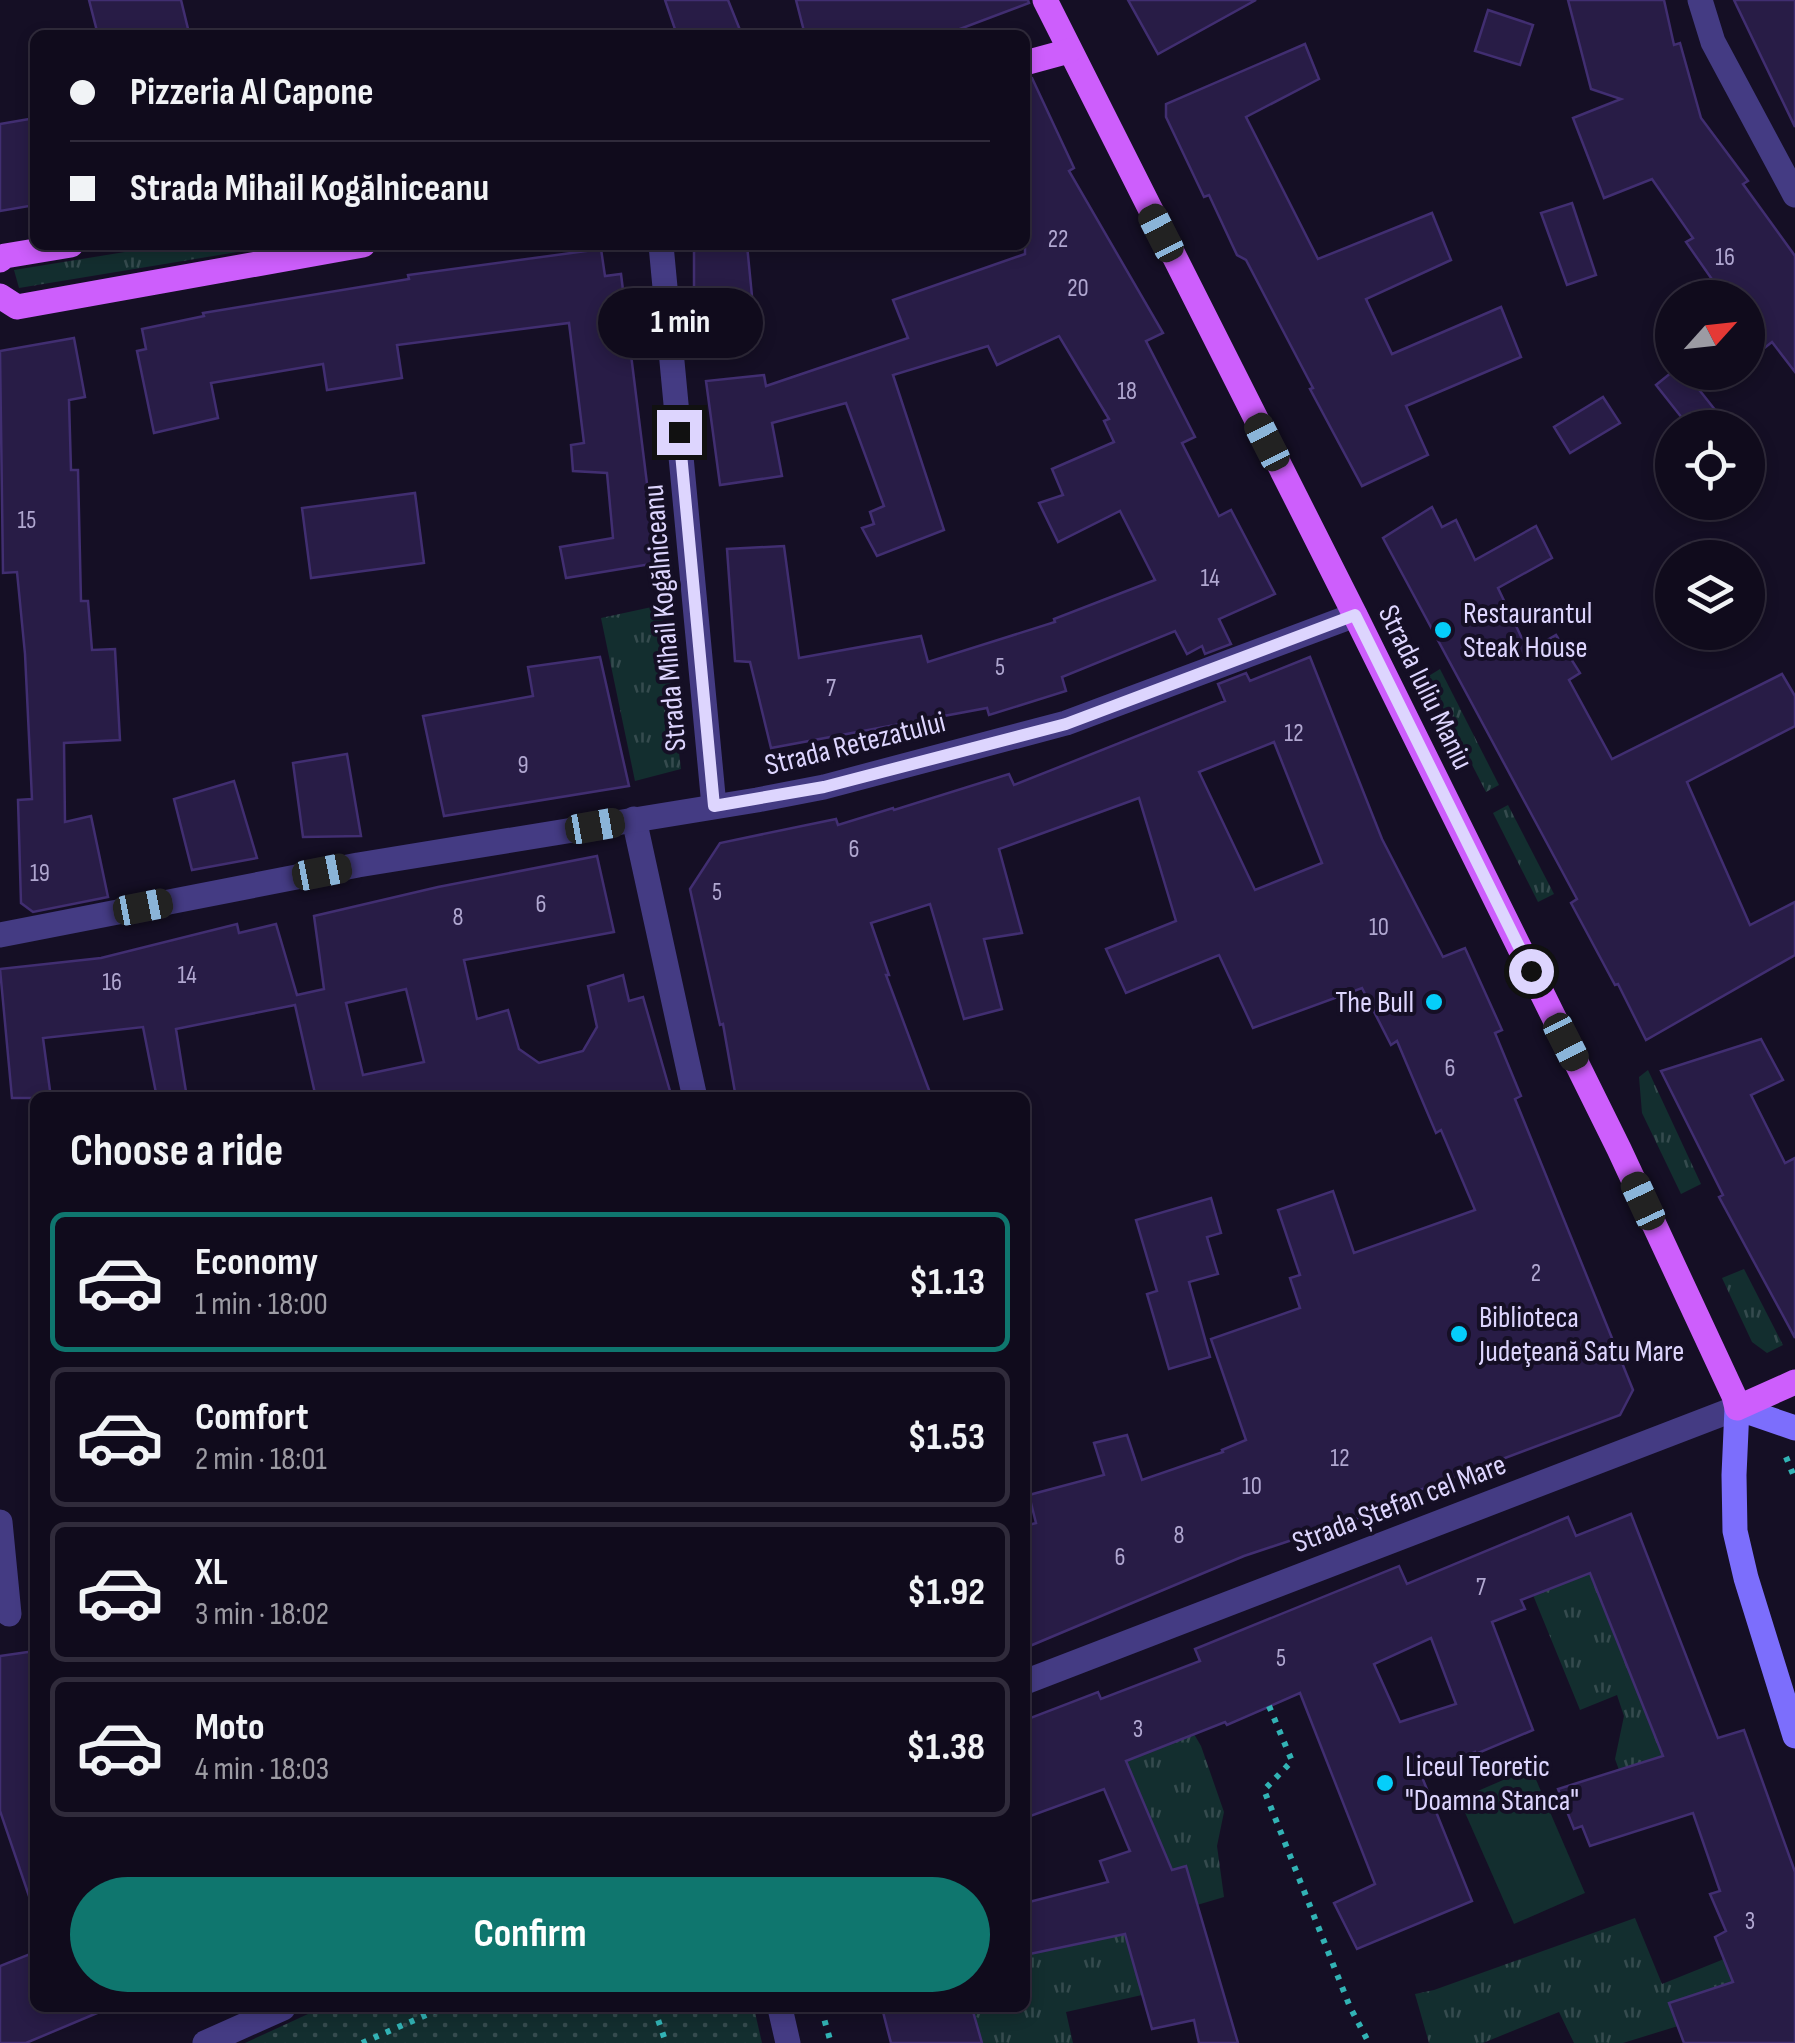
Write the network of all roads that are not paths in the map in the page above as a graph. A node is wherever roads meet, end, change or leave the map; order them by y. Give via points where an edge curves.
1 (1045, 0) edge
2 (1700, 0) edge
3 (1069, 51) junction
4 (1030, 62) edge
5 (1795, 195) edge
6 (41, 250) edge
7 (336, 250) edge
8 (661, 250) edge
9 (0, 260) edge
10 (0, 296) edge
11 (1355, 615) junction
12 (714, 806) junction
13 (634, 819) junction
14 (0, 936) edge
15 (694, 1092) edge
16 (1795, 1382) edge
17 (1737, 1408) junction
18 (1795, 1428) edge
19 (0, 1522) edge
20 (15, 1613) edge
21 (1030, 1680) edge
22 (1795, 1736) edge
23 (273, 2012) edge
24 (781, 2012) edge
25 (206, 2043) edge
26 (788, 2043) edge

1 - 3 main road, Strada Iuliu Maniu
2 - 5 street via 1713,42
3 - 4 main road
3 - 11 main road, Strada Iuliu Maniu
6 - 9 main road
7 - 10 main road via 17,307
8 - 12 street, Strada Mihail Kogălniceanu
11 - 12 street, Strada Retezatului via 1066,724 824,787
11 - 17 main road, Strada Iuliu Maniu via 1619,1149
12 - 13 street, Strada Retezatului
13 - 14 street, Strada Retezatului
13 - 15 street
16 - 17 main road, Strada Ștefan cel Mare
17 - 18 street
17 - 21 street, Strada Ștefan cel Mare
17 - 22 street via 1735,1532
19 - 20 street
23 - 25 street
24 - 26 street

